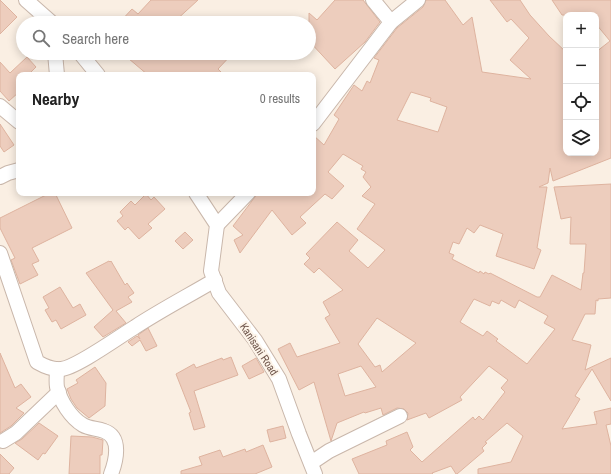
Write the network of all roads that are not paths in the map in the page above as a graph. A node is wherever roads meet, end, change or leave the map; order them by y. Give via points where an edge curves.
1 (26, 0) edge
2 (373, 0) edge
3 (418, 0) edge
4 (38, 6) edge
5 (46, 16) edge
6 (391, 22) junction
7 (56, 60) edge
8 (86, 60) edge
9 (57, 72) edge
10 (96, 72) edge
11 (0, 106) edge
12 (16, 119) edge
13 (316, 120) edge
14 (16, 171) edge
15 (0, 177) edge
16 (198, 196) edge
17 (245, 196) edge
18 (217, 225) junction
19 (0, 253) edge
20 (214, 280) junction
21 (56, 369) junction
22 (59, 392) junction
23 (400, 416) dead end
24 (4, 441) dead end
25 (313, 468) edge
26 (111, 474) edge

1 - 4 street
2 - 6 street
3 - 6 street
4 - 5 street
6 - 13 street
7 - 9 street
8 - 10 street
11 - 12 street
14 - 15 street
16 - 18 street
17 - 18 street
18 - 20 street, Kanisani Road via 211,271
19 - 21 street via 37,362
20 - 21 street via 74,365
20 - 25 street, Kanisani Road via 219,293 256,340 279,379
21 - 22 street
22 - 24 street via 16,433
22 - 26 street via 77,421 84,426 112,435 116,451
23 - 25 street via 329,451

